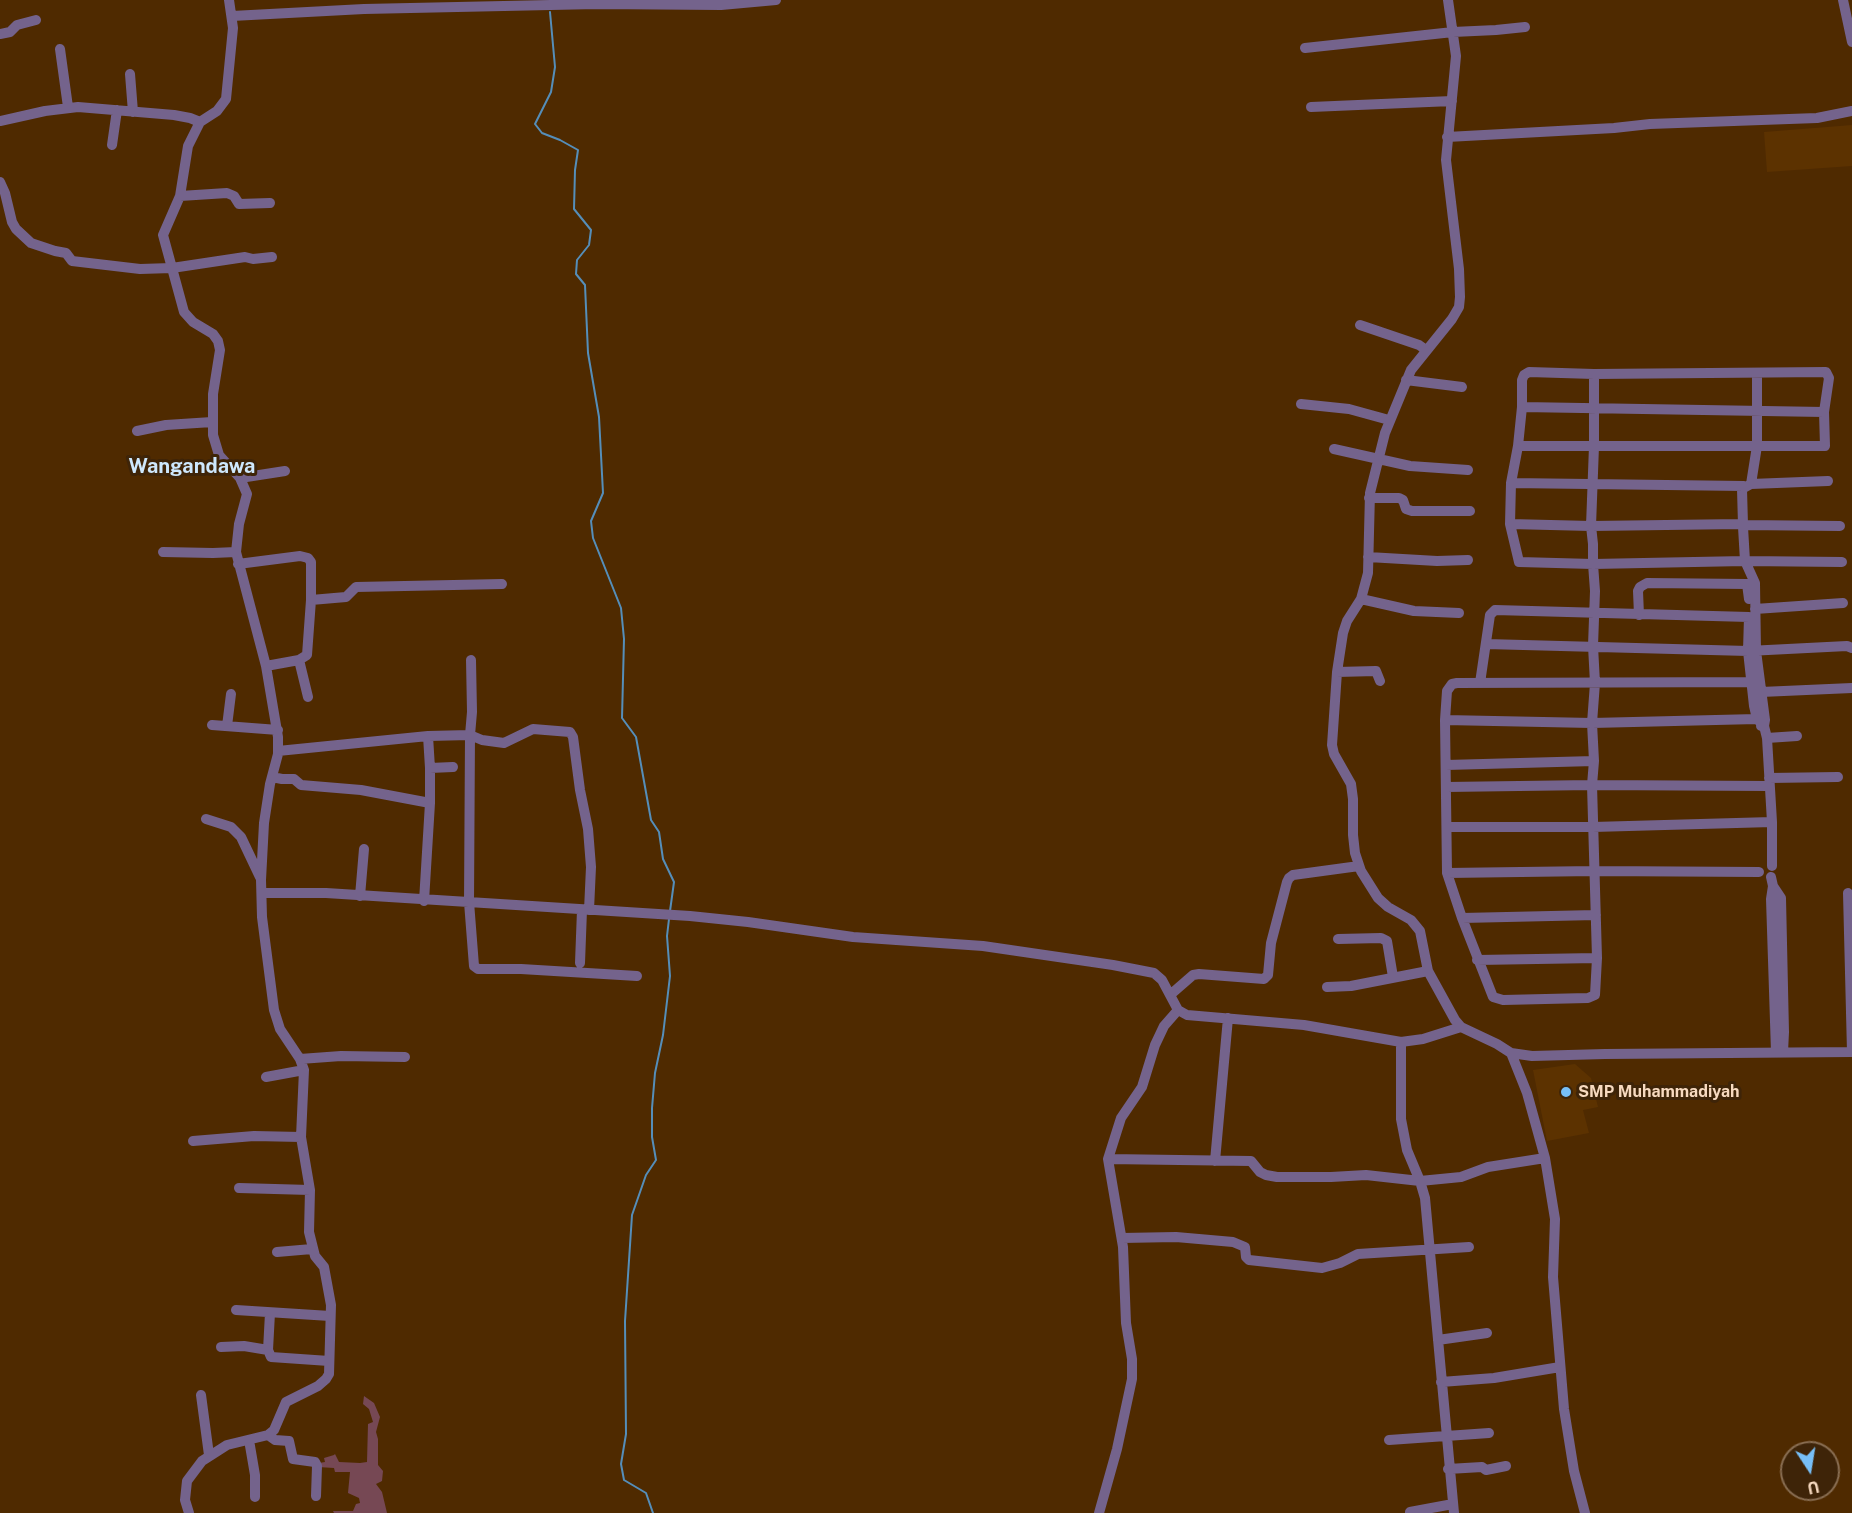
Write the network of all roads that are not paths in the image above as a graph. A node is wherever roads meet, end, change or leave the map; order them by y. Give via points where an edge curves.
1 (229, 0) edge
2 (776, 0) edge
3 (1448, 0) edge
4 (1843, 0) edge
5 (232, 16) junction
6 (36, 20) dead end
7 (1525, 27) dead end
8 (1454, 32) junction
9 (0, 34) edge
10 (1852, 42) edge
11 (1305, 48) dead end
12 (60, 49) dead end
13 (130, 74) dead end
14 (1452, 101) junction
15 (68, 107) junction
16 (1311, 107) dead end
17 (117, 110) junction
18 (1852, 111) edge
19 (133, 112) junction
20 (0, 121) edge
21 (200, 122) junction
22 (1447, 137) junction
23 (112, 146) dead end
24 (0, 182) edge
25 (180, 196) junction
26 (270, 203) dead end
27 (272, 257) dead end
28 (172, 268) junction
29 (1360, 325) dead end
30 (1423, 348) junction
31 (1594, 374) junction
32 (1757, 374) junction
33 (1406, 380) junction
34 (1462, 387) dead end
35 (1301, 404) dead end
36 (1522, 408) junction
37 (1593, 409) junction
38 (1756, 412) junction
39 (1824, 412) junction
40 (1383, 418) junction
41 (212, 422) junction
42 (137, 431) dead end
43 (1518, 446) junction
44 (1594, 446) junction
45 (1756, 447) junction
46 (1334, 449) dead end
47 (1372, 458) junction
48 (1468, 470) dead end
49 (285, 471) dead end
50 (240, 478) junction
51 (1828, 481) dead end
52 (1511, 483) junction
53 (1592, 485) junction
54 (1748, 485) junction
55 (1369, 498) junction
56 (1470, 511) dead end
57 (1510, 524) junction
58 (1743, 525) junction
59 (1591, 526) junction
60 (1840, 526) dead end
61 (163, 552) dead end
62 (236, 552) junction
63 (1368, 557) junction
64 (1468, 560) dead end
65 (1842, 562) dead end
66 (238, 564) junction
67 (1593, 564) junction
68 (1744, 565) junction
69 (502, 584) dead end
70 (1751, 584) junction
71 (1361, 599) junction
72 (311, 600) junction
73 (1843, 603) dead end
74 (1459, 613) dead end
75 (1594, 613) junction
76 (1752, 613) junction
77 (1639, 615) junction
78 (1486, 644) junction
79 (1593, 646) junction
80 (1852, 648) edge
81 (1752, 651) junction
82 (299, 660) junction
83 (471, 660) dead end
84 (266, 666) junction
85 (1338, 672) junction
86 (1380, 681) dead end
87 (1480, 682) junction
88 (1595, 683) junction
89 (1757, 685) junction
90 (1852, 688) edge
91 (231, 694) dead end
92 (308, 697) dead end
93 (1445, 720) junction
94 (1761, 722) junction
95 (212, 725) dead end
96 (227, 726) junction
97 (1593, 726) junction
98 (278, 730) junction
99 (470, 735) junction
100 (428, 736) junction
101 (1797, 736) dead end
102 (1767, 738) junction
103 (278, 751) junction
104 (1594, 761) junction
105 (1446, 765) junction
106 (453, 767) dead end
107 (430, 768) junction
108 (272, 777) junction
109 (1838, 777) dead end
110 (1769, 782) junction
111 (1592, 785) junction
112 (1446, 787) junction
113 (430, 803) junction
114 (206, 819) dead end
115 (1772, 822) junction
116 (1448, 827) junction
117 (1593, 827) junction
118 (364, 849) dead end
119 (1359, 866) junction
120 (1595, 871) junction
121 (1447, 873) junction
122 (1772, 876) junction
123 (261, 880) junction
124 (262, 893) junction
125 (1848, 893) dead end
126 (360, 896) junction
127 (424, 901) junction
128 (469, 902) junction
129 (586, 910) junction
130 (1596, 915) junction
131 (1462, 918) junction
132 (1338, 939) dead end
133 (1597, 958) junction
134 (1477, 960) junction
135 (580, 963) dead end
136 (1428, 971) junction
137 (637, 976) dead end
138 (1394, 977) junction
139 (1328, 987) dead end
140 (1170, 995) junction
141 (1178, 1010) junction
142 (1228, 1018) junction
143 (1461, 1027) junction
144 (1401, 1042) junction
145 (1779, 1052) junction
146 (1852, 1052) edge
147 (1510, 1053) junction
148 (405, 1057) dead end
149 (301, 1067) junction
150 (266, 1077) dead end
151 (301, 1137) junction
152 (193, 1141) dead end
153 (1545, 1158) junction
154 (1108, 1159) junction
155 (1215, 1161) junction
156 (1420, 1181) junction
157 (239, 1188) dead end
158 (309, 1190) junction
159 (1122, 1238) junction
160 (1469, 1247) dead end
161 (1430, 1248) junction
162 (312, 1249) junction
163 (277, 1252) dead end
164 (236, 1310) dead end
165 (270, 1313) junction
166 (330, 1316) junction
167 (1487, 1333) dead end
168 (1438, 1340) junction
169 (221, 1347) dead end
170 (268, 1350) junction
171 (329, 1361) junction
172 (1560, 1367) junction
173 (1441, 1382) junction
174 (201, 1395) dead end
175 (1489, 1433) dead end
176 (1445, 1435) junction
177 (271, 1437) junction
178 (249, 1440) junction
179 (1389, 1440) dead end
180 (209, 1455) junction
181 (1506, 1466) dead end
182 (1448, 1469) junction
183 (316, 1496) dead end
184 (255, 1497) dead end
185 (1453, 1509) edge
186 (1410, 1512) edge
187 (189, 1513) edge
188 (1099, 1513) edge
189 (1585, 1513) edge

1 - 5 street
2 - 5 street via 711,5 364,9
3 - 8 street
4 - 10 street
5 - 21 street via 226,99 217,111
6 - 9 street
7 - 8 street
8 - 11 street
8 - 14 street
12 - 15 street
13 - 19 street
14 - 16 street
14 - 22 street
15 - 17 street
15 - 20 street
17 - 19 street
17 - 23 street
18 - 22 street via 1817,118
19 - 21 street via 174,115
21 - 25 street via 185,152
22 - 30 street via 1446,160 1461,297 1452,319
24 - 28 street via 12,222 31,243 66,253 78,263
25 - 26 street via 227,193 239,204
25 - 28 street via 164,232
27 - 28 street
28 - 41 street via 187,316 218,341
29 - 30 street
30 - 33 street
31 - 32 street
31 - 36 street via 1529,372 1522,380
31 - 37 street
32 - 38 street
32 - 39 street via 1828,373
33 - 34 street
33 - 40 street
35 - 40 street via 1349,409
36 - 37 street
36 - 43 street
37 - 38 street
37 - 44 street
38 - 39 street
38 - 45 street
39 - 45 street via 1825,446
40 - 47 street
41 - 42 street
41 - 50 street via 219,455
43 - 44 street
43 - 52 street
44 - 45 street
44 - 53 street
45 - 54 street
46 - 47 street
47 - 48 street via 1410,466
47 - 55 street
49 - 50 street
50 - 62 street via 247,494
51 - 54 street
52 - 53 street
52 - 57 street
53 - 54 street
53 - 59 street
54 - 58 street via 1742,493
55 - 56 street via 1399,498 1412,512
55 - 63 street
57 - 59 street
57 - 67 street via 1519,562
58 - 59 street
58 - 60 street
58 - 68 street
59 - 67 street
61 - 62 street
62 - 66 street
63 - 64 street
63 - 71 street
65 - 68 street
66 - 72 street via 305,556 311,562
66 - 84 street
67 - 68 street
67 - 75 street
68 - 70 street
69 - 72 street via 356,587 346,597
70 - 76 street
70 - 77 street via 1643,585 1638,591
71 - 74 street via 1414,611
71 - 85 street via 1345,627
72 - 82 street via 309,649
73 - 76 street
75 - 77 street
75 - 78 street via 1495,610 1490,615
75 - 79 street
76 - 77 street
76 - 81 street
78 - 79 street
78 - 87 street
79 - 81 street
79 - 88 street
80 - 81 street via 1847,645
81 - 89 street
82 - 84 street
82 - 92 street
83 - 99 street
84 - 98 street
85 - 86 street via 1376,671
85 - 119 street via 1332,745 1351,784
87 - 88 street
87 - 93 street via 1448,687
88 - 89 street
88 - 97 street
89 - 90 street
89 - 94 street
91 - 96 street
93 - 97 street
93 - 105 street
94 - 97 street
94 - 102 street
95 - 96 street
96 - 98 street
97 - 104 street
98 - 103 street
99 - 100 street
99 - 128 street
99 - 129 street via 499,743 533,729 572,734 591,867
100 - 103 street
100 - 107 street
101 - 102 street
102 - 110 street
103 - 108 street
104 - 105 street
104 - 111 street
105 - 112 street
106 - 107 street
107 - 113 street
108 - 113 street via 294,779 300,785 361,790
108 - 123 street via 264,823
109 - 110 street
110 - 111 street
110 - 115 street
111 - 112 street
111 - 117 street
112 - 116 street
113 - 127 street
114 - 123 street via 229,825 241,837
115 - 117 street
115 - 122 street
116 - 117 street
116 - 121 street
117 - 120 street
118 - 126 street
119 - 136 street via 1378,898 1412,920 1420,931
119 - 140 street via 1289,878 1264,979 1193,975
120 - 121 street
120 - 122 street via 1760,872 1763,865
120 - 130 street
121 - 131 street
122 - 145 street via 1781,898 1784,1032
123 - 124 street
124 - 126 street
124 - 149 street via 274,1010
125 - 146 street
126 - 127 street
127 - 128 street
128 - 129 street
128 - 137 street via 476,968
129 - 135 street
129 - 140 street via 690,916 830,934 983,946 1154,973
130 - 131 street
130 - 133 street
131 - 134 street
132 - 138 street via 1387,941
133 - 134 street
133 - 134 street via 1597,991 1592,997 1503,1000 1490,993
136 - 138 street
136 - 143 street
138 - 139 street
140 - 141 street
141 - 142 street via 1187,1016
141 - 154 street via 1155,1045 1142,1087 1121,1118
142 - 144 street via 1304,1024
142 - 155 street
143 - 144 street
143 - 147 street
144 - 156 street via 1401,1119 1407,1150
145 - 146 street
145 - 147 street via 1532,1056
147 - 153 street via 1527,1093
148 - 149 street via 341,1056
149 - 150 street
149 - 151 street via 305,1083
151 - 152 street
151 - 158 street
153 - 156 street via 1488,1167 1461,1177
153 - 172 street via 1556,1218 1553,1277
154 - 155 street
154 - 159 street
155 - 156 street via 1251,1161 1260,1172 1277,1177 1366,1175
156 - 161 street
157 - 158 street
158 - 162 street
159 - 161 street via 1233,1242 1245,1247 1250,1260 1322,1268 1358,1254
159 - 188 street via 1132,1379
160 - 161 street
161 - 168 street
162 - 163 street
162 - 166 street via 324,1267 331,1297
164 - 165 street
165 - 166 street
165 - 170 street
166 - 171 street
167 - 168 street
168 - 173 street
169 - 170 street
170 - 171 street via 271,1357
171 - 177 street via 322,1384 286,1402
172 - 173 street
172 - 189 street via 1574,1471
173 - 176 street
174 - 180 street
175 - 176 street
176 - 179 street
176 - 182 street
177 - 178 street
177 - 183 street via 290,1442 293,1459 315,1462
178 - 180 street via 227,1445
178 - 184 street
180 - 187 street via 187,1481 185,1500
181 - 182 street
182 - 185 street
185 - 186 street

